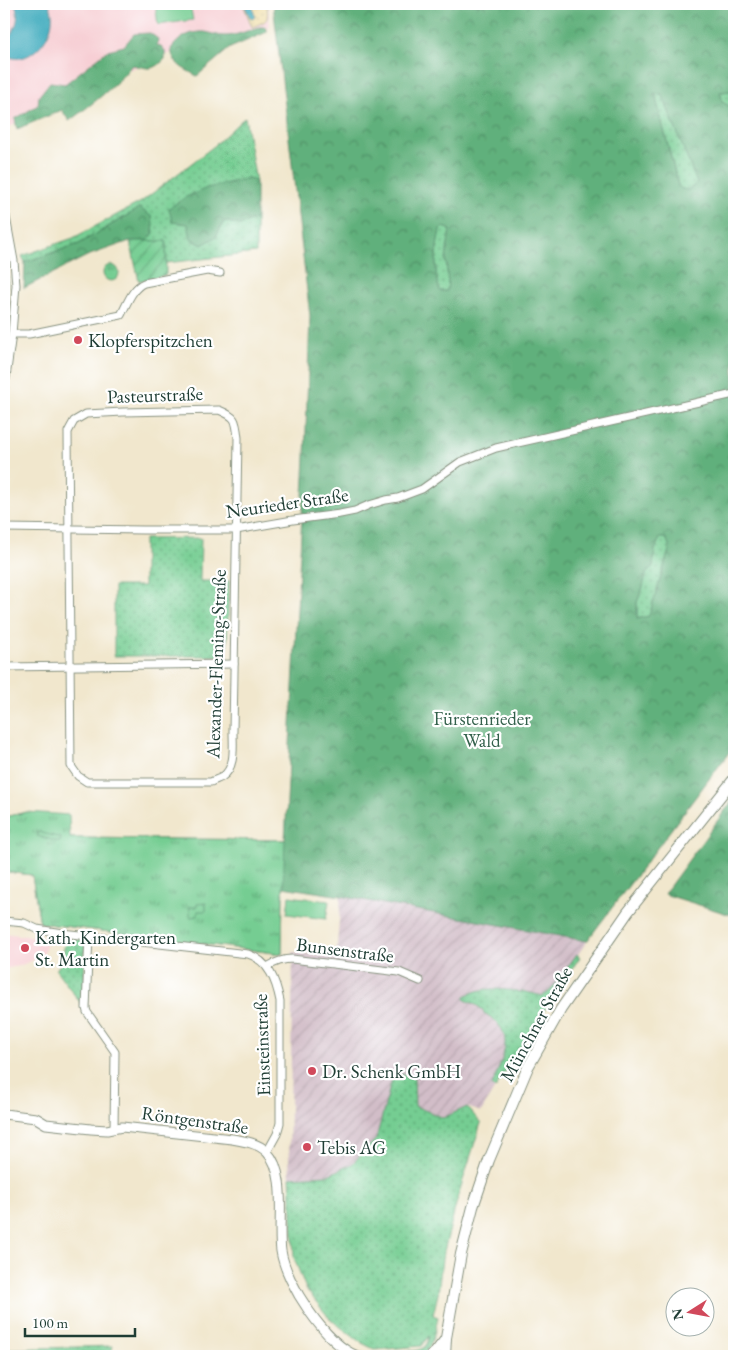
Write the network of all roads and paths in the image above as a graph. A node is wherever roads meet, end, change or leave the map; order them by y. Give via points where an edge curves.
1 (4, 206) edge
2 (220, 273) dead end
3 (12, 334) junction
4 (4, 392) edge
5 (734, 394) edge
6 (4, 528) edge
7 (69, 529) junction
8 (236, 530) junction
9 (234, 664) junction
10 (70, 666) junction
11 (4, 667) edge
12 (734, 779) edge
13 (4, 921) edge
14 (89, 936) junction
15 (267, 967) junction
16 (420, 981) dead end
17 (4, 1114) edge
18 (114, 1129) junction
19 (267, 1152) junction
20 (446, 1338) junction
21 (357, 1356) edge
22 (430, 1356) edge
23 (445, 1356) edge

1 - 3 street via 16,285
2 - 3 street via 207,271 139,285 121,315 28,334
3 - 4 street
5 - 8 street, Neurieder Straße via 496,448 460,462 422,489 355,511
6 - 7 street, Neurieder Straße
7 - 8 street, Neurieder Straße
7 - 8 street, Pasteurstraße via 68,432 74,421 86,414 219,410 231,415 238,438
7 - 10 street
8 - 9 street, Alexander-Fleming-Straße
9 - 10 street
9 - 10 street, Alexander-Fleming-Straße via 230,766 222,778 211,782 92,783 82,780 71,766
10 - 11 street
12 - 20 main road, Münchner Straße via 622,920 561,1009 528,1067 488,1160 473,1208
13 - 14 street, Einsteinstraße
14 - 15 street, Einsteinstraße via 248,954
14 - 18 street via 86,1008 115,1052
15 - 16 street, Bunsenstraße via 292,959 399,972
15 - 19 street, Einsteinstraße via 280,1001 281,1095 280,1123
17 - 18 street, Röntgenstraße via 36,1118 46,1124
18 - 19 street, Röntgenstraße via 122,1127 232,1139 248,1142
19 - 21 street, Röntgenstraße via 278,1174 281,1251 289,1278 330,1338
20 - 22 street
20 - 23 main road, Münchner Straße

